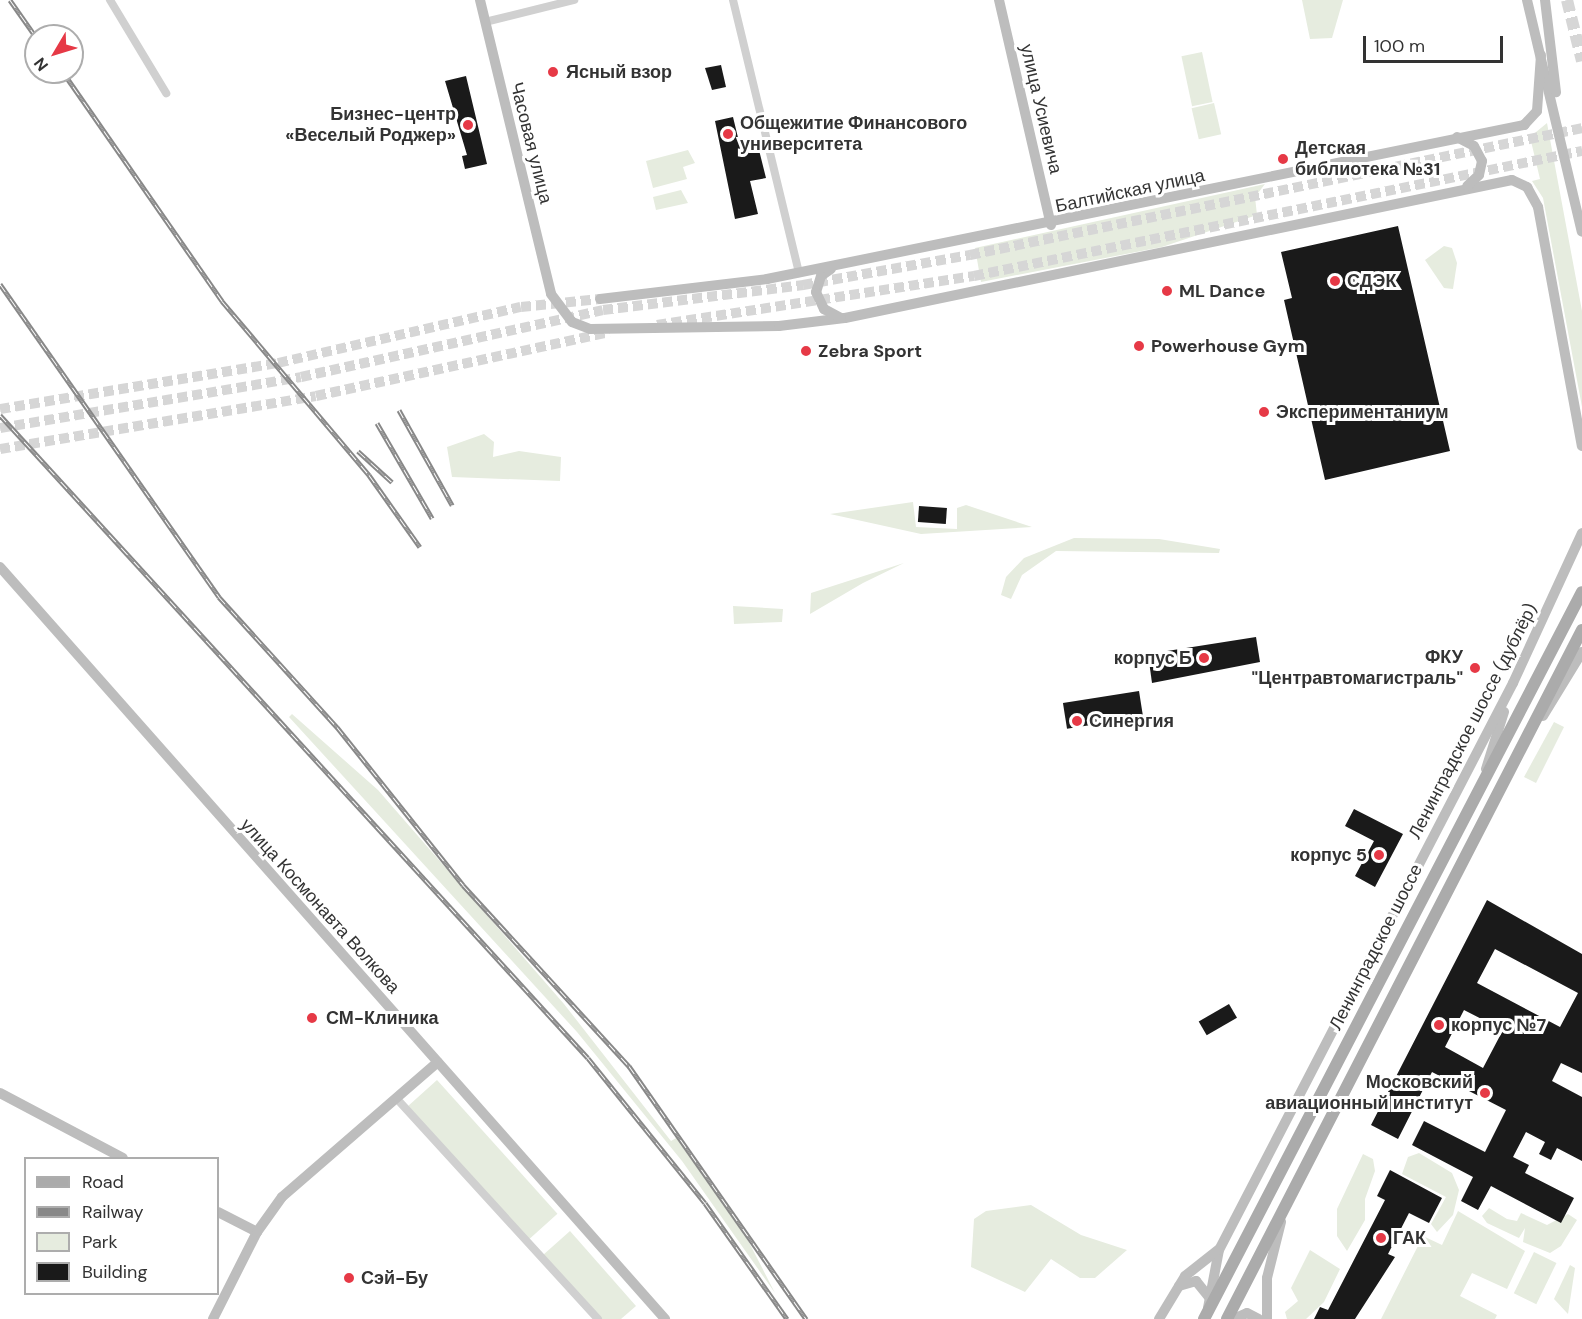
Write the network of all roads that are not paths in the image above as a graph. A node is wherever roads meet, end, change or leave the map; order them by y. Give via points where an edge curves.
1 (110, 0) edge
2 (480, 0) edge
3 (574, 0) edge
4 (732, 0) edge
5 (999, 0) edge
6 (1527, 0) edge
7 (1545, 0) edge
8 (485, 22) junction
9 (1541, 55) junction
10 (166, 93) dead end
11 (1559, 123) junction
12 (1452, 137) junction
13 (1566, 151) junction
14 (1461, 189) junction
15 (1582, 192) edge
16 (1051, 225) junction
17 (1582, 232) edge
18 (839, 266) junction
19 (799, 273) junction
20 (600, 299) tunnel mouth
21 (845, 318) junction
22 (1582, 446) edge
23 (1582, 533) edge
24 (0, 567) edge
25 (1582, 592) edge
26 (1582, 630) edge
27 (1582, 652) edge
28 (1513, 683) junction
29 (1521, 753) junction
30 (1483, 778) junction
31 (438, 1062) junction
32 (0, 1093) edge
33 (397, 1099) junction
34 (121, 1157) edge
35 (1288, 1201) junction
36 (219, 1213) edge
37 (257, 1232) junction
38 (1219, 1250) junction
39 (1175, 1290) junction
40 (1209, 1297) junction
41 (1206, 1315) edge
42 (213, 1319) edge
43 (598, 1319) edge
44 (665, 1319) edge
45 (1159, 1319) edge
46 (1227, 1319) edge
47 (1233, 1319) edge
48 (1259, 1319) edge
49 (1267, 1319) edge

1 - 10 street
2 - 8 street, Часовая улица
3 - 8 street
4 - 19 street
5 - 16 street, улица Усиевича
6 - 9 street
7 - 11 street
8 - 21 street, Часовая улица via 551,294 572,322 590,329 779,326
9 - 11 street
9 - 12 street, Балтийская улица via 1533,120
11 - 13 street
12 - 14 street via 1468,141 1482,160 1479,175
12 - 16 street, Балтийская улица
13 - 15 street
13 - 17 street
14 - 21 street
14 - 22 street via 1512,180 1535,198
16 - 18 street, Балтийская улица
18 - 19 street, Балтийская улица
18 - 21 street via 821,276 816,292 824,309
19 - 20 street, Балтийская улица via 667,294
23 - 28 street, Ленинградское шоссе (дублёр)
24 - 31 street, улица Космонавта Волкова
25 - 30 main road, Ленинградское шоссе
26 - 29 main road
27 - 29 street
28 - 30 street
28 - 38 street, Ленинградское шоссе (дублёр)
29 - 35 main road
30 - 41 main road, Ленинградское шоссе
31 - 33 street
31 - 44 street, улица Космонавта Волкова
32 - 34 street
33 - 37 street via 282,1197
33 - 43 street
35 - 46 main road
35 - 49 street via 1267,1278
36 - 37 street
37 - 42 street
38 - 39 street
38 - 40 street, Ленинградское шоссе (дублёр)
39 - 40 street via 1192,1280 1204,1286
39 - 45 street
40 - 41 street, Ленинградское шоссе (дублёр)
47 - 48 street via 1247,1313

